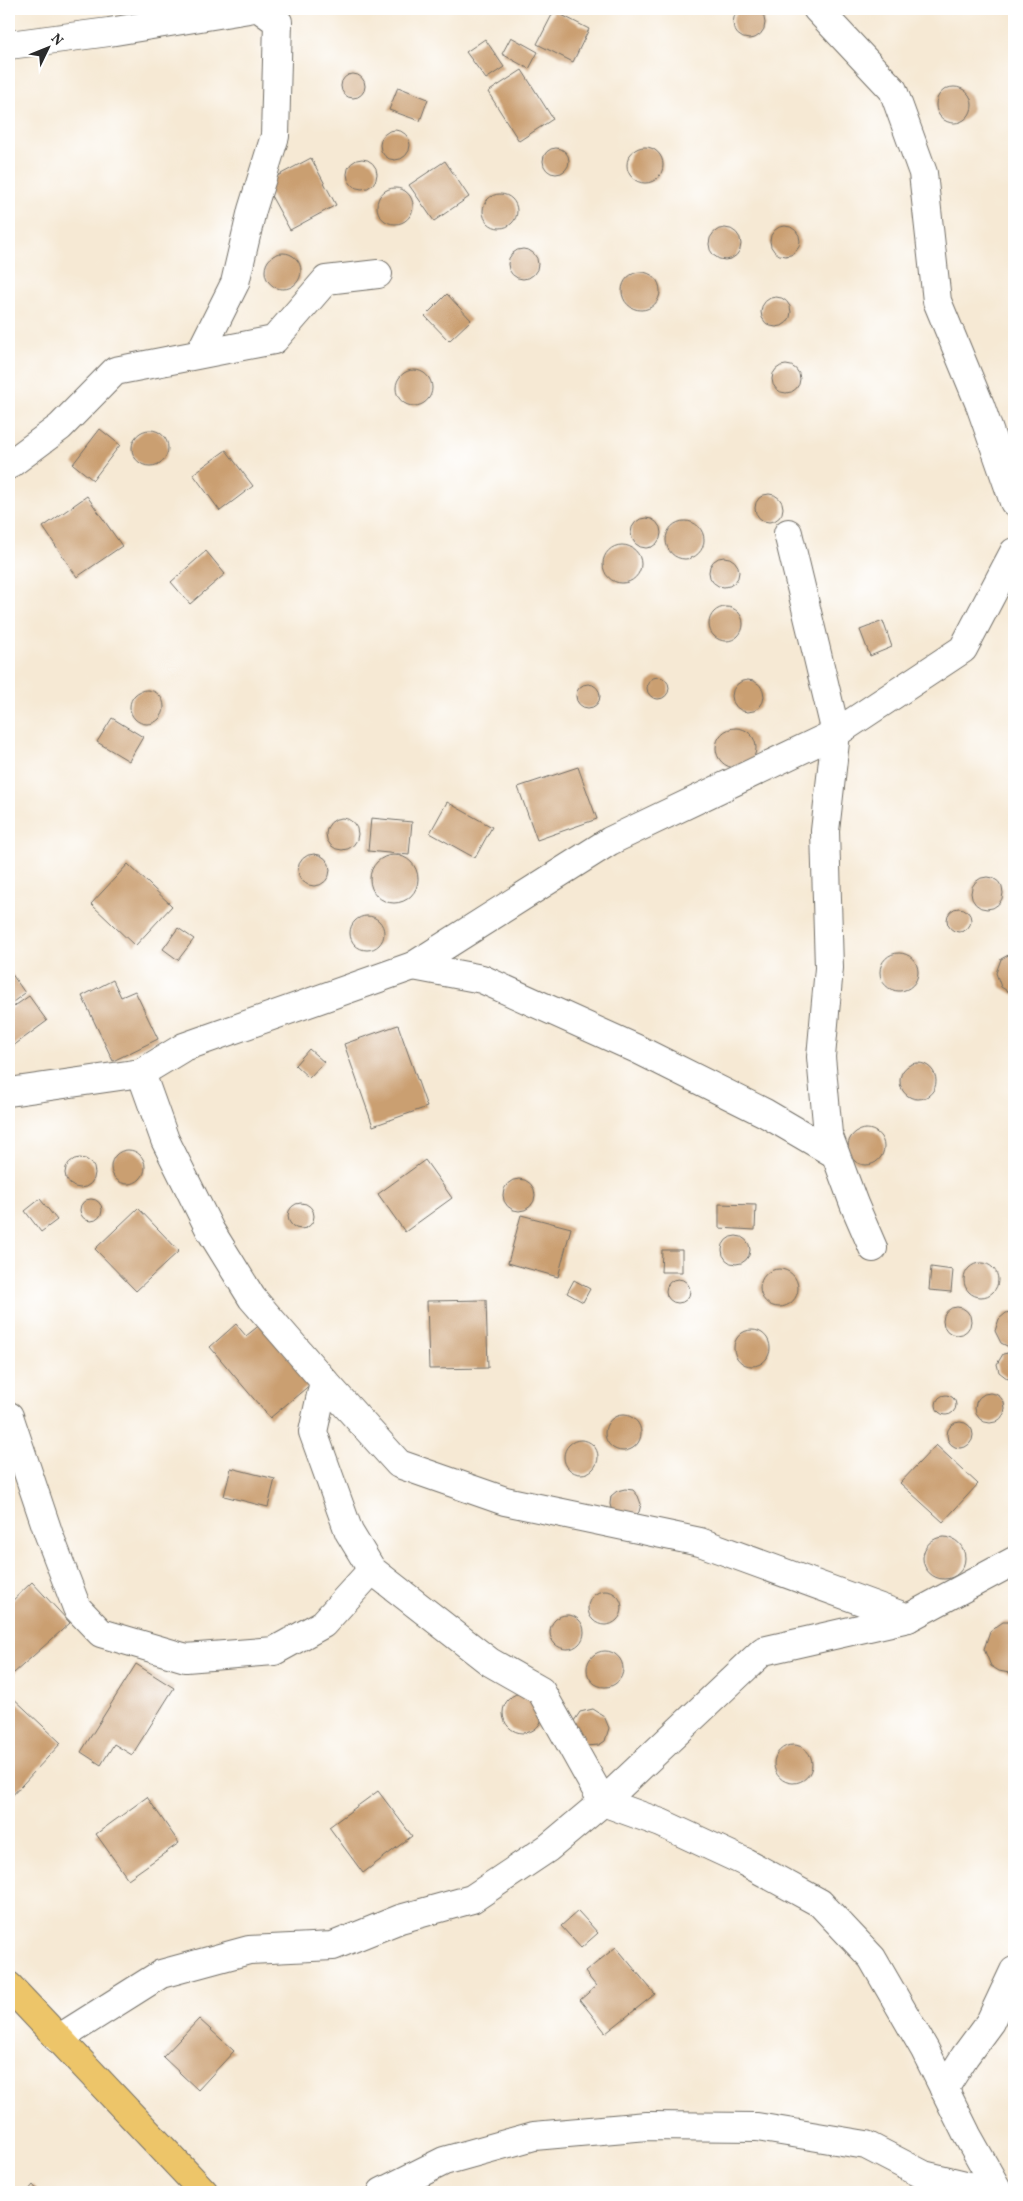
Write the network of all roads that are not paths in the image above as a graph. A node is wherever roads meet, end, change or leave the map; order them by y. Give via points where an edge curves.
1 (249, 9) edge
2 (260, 9) edge
3 (817, 9) edge
4 (9, 45) edge
5 (378, 274) dead end
6 (200, 353) junction
7 (9, 465) edge
8 (1014, 502) edge
9 (788, 533) dead end
10 (1014, 552) edge
11 (836, 732) junction
12 (413, 966) junction
13 (141, 1073) junction
14 (9, 1092) edge
15 (835, 1154) junction
16 (872, 1248) dead end
17 (324, 1382) junction
18 (9, 1416) edge
19 (1014, 1561) edge
20 (372, 1570) junction
21 (908, 1618) junction
22 (603, 1802) junction
23 (1014, 1971) edge
24 (9, 1986) edge
25 (58, 2039) junction
26 (944, 2089) junction
27 (204, 2192) edge
28 (382, 2192) edge
29 (995, 2192) edge
30 (999, 2192) edge
31 (1009, 2192) edge
32 (1014, 2192) edge

1 - 4 street
2 - 6 street via 278,22 275,136 252,210 235,283
3 - 8 street via 893,90 923,173 937,301 980,406
5 - 6 street via 326,280 274,340
6 - 7 street via 114,371 60,427
9 - 11 street
10 - 11 street via 963,649
11 - 12 street via 610,841
11 - 15 street via 825,831 829,968 822,1057 828,1134
12 - 13 street via 184,1047
12 - 15 street via 482,978 645,1053 765,1113
13 - 14 street
13 - 17 street via 165,1140 210,1230 252,1298
15 - 16 street
17 - 20 street via 313,1432 349,1532
17 - 21 street via 399,1464 505,1501 700,1542
18 - 20 street via 49,1535 78,1608 101,1634 186,1658 274,1652 323,1624
19 - 21 street
20 - 22 street via 490,1662 541,1691
21 - 22 street via 762,1651
22 - 25 street via 548,1848 472,1898 400,1919 334,1946 249,1950 161,1974
22 - 26 street via 661,1823 745,1862 820,1903 872,1958
23 - 26 street via 990,2022
24 - 25 main road
25 - 27 main road
26 - 30 street
28 - 29 street via 444,2161 534,2136 647,2126 757,2127 866,2145 924,2175
31 - 32 street

